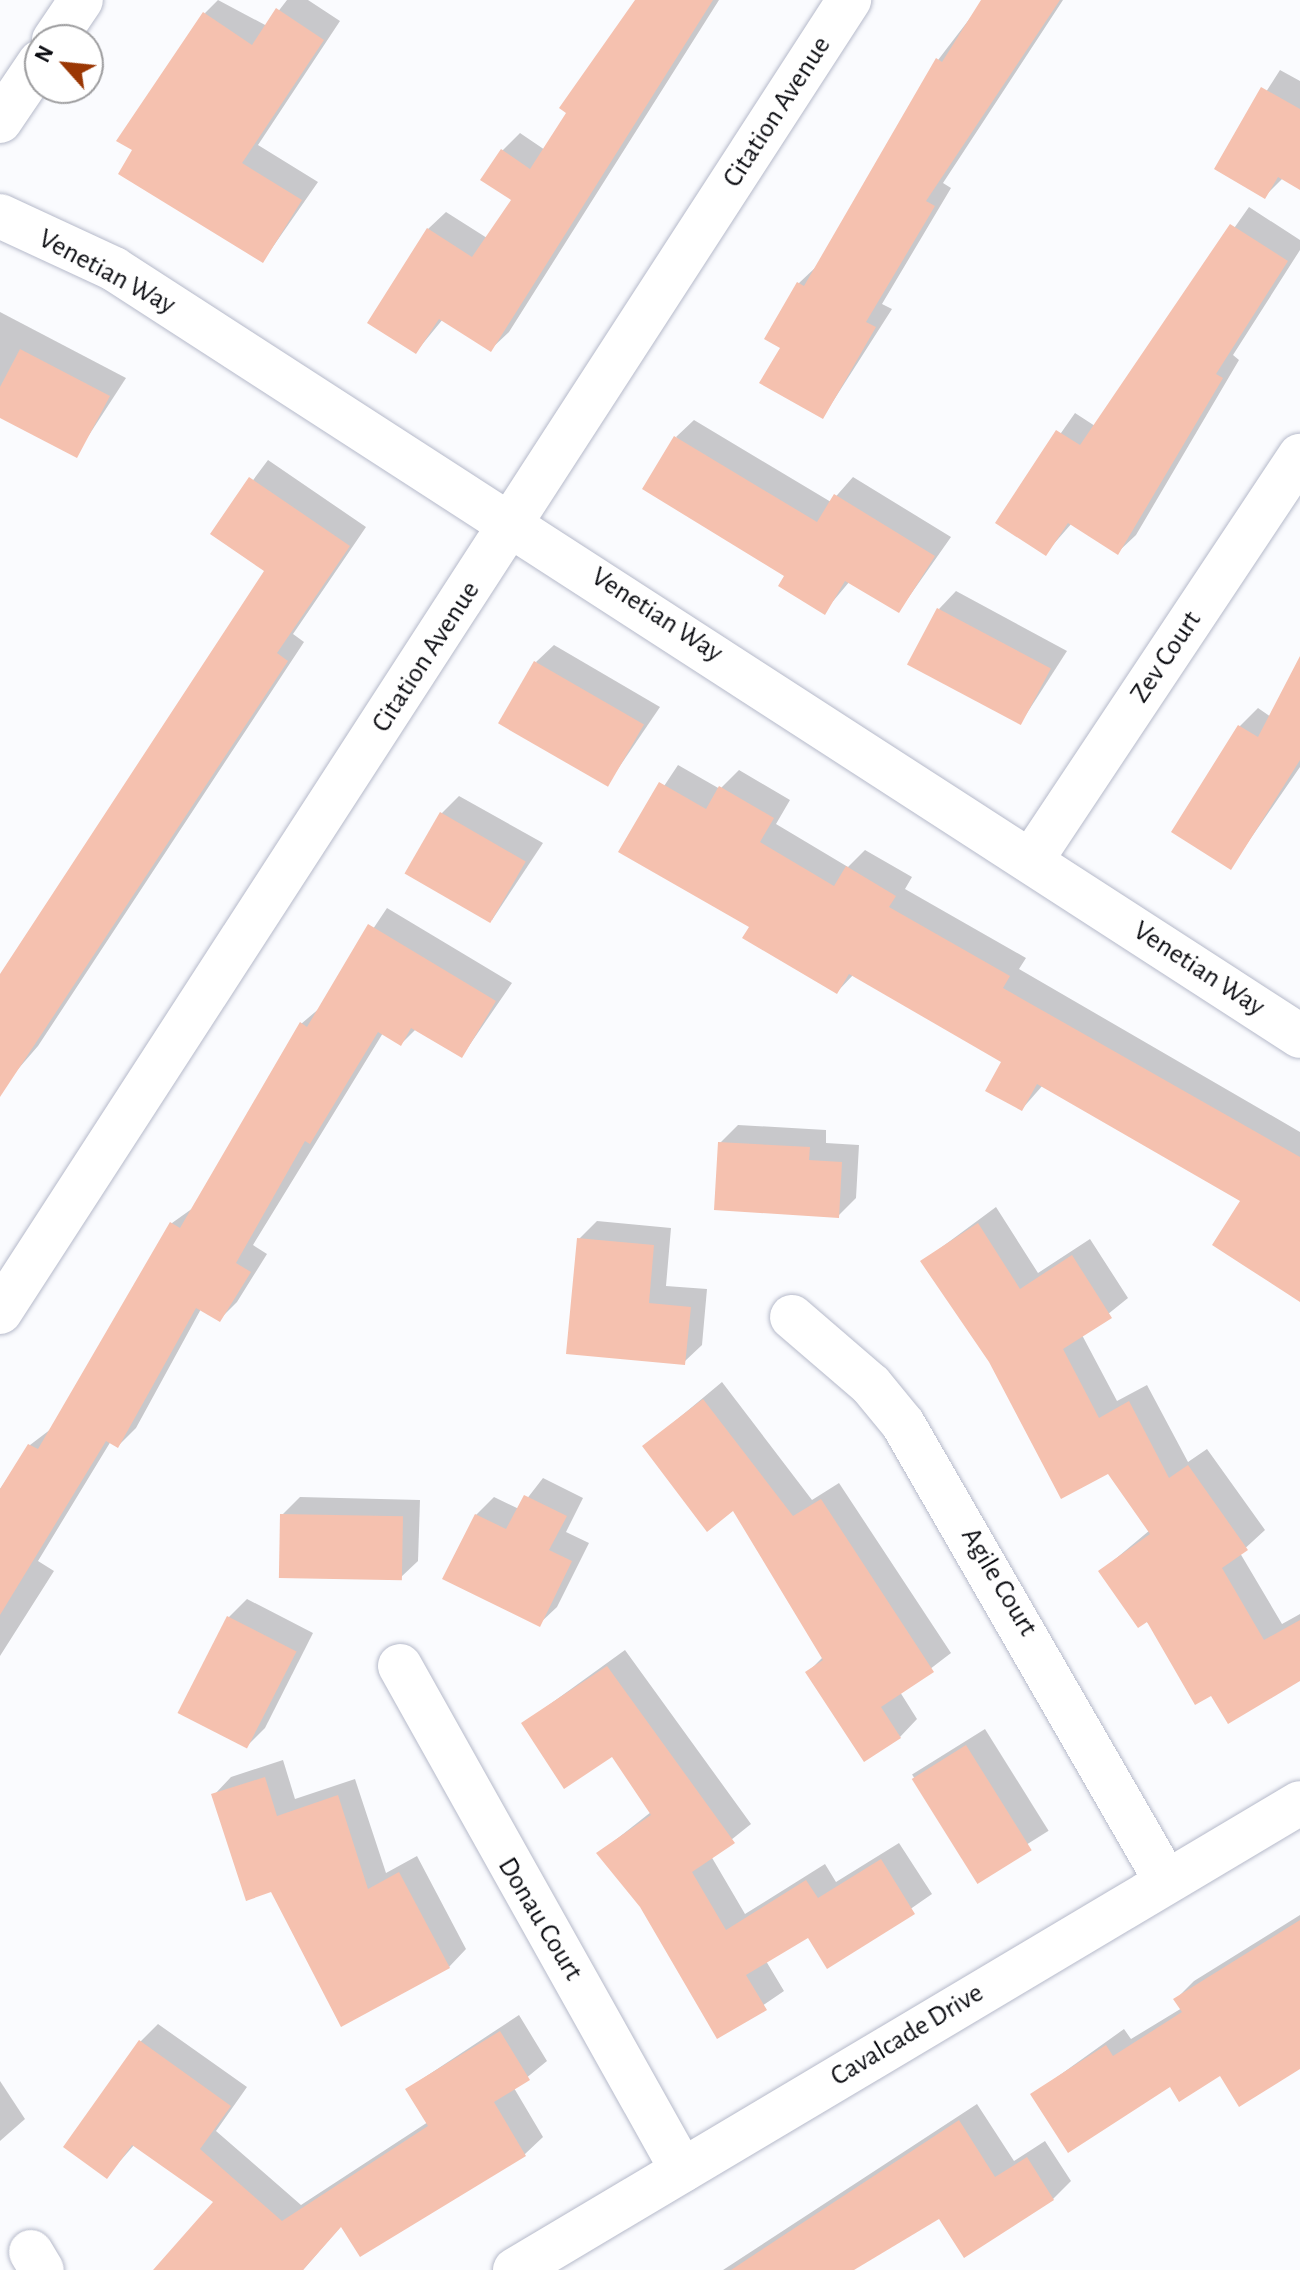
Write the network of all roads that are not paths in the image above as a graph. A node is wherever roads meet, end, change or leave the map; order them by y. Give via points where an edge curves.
1 (81, 0) edge
2 (849, 0) edge
3 (65, 24) edge
4 (24, 86) edge
5 (0, 121) edge
6 (0, 216) edge
7 (1300, 456) edge
8 (514, 522) junction
9 (1032, 859) junction
10 (1300, 1036) edge
11 (0, 1312) edge
12 (792, 1317) dead end
13 (400, 1666) dead end
14 (1300, 1803) edge
15 (1165, 1879) junction
16 (682, 2170) junction
17 (515, 2270) edge

1 - 3 street
2 - 8 street, Citation Avenue
4 - 5 street
6 - 8 street, Venetian Way via 114,269
7 - 9 street, Zev Court
8 - 9 street, Venetian Way
8 - 11 street, Citation Avenue
9 - 10 street, Venetian Way
12 - 15 street, Agile Court via 871,1385 903,1424
13 - 16 street, Donau Court
14 - 15 street, Cavalcade Drive
15 - 16 street, Cavalcade Drive
16 - 17 street, Cavalcade Drive

